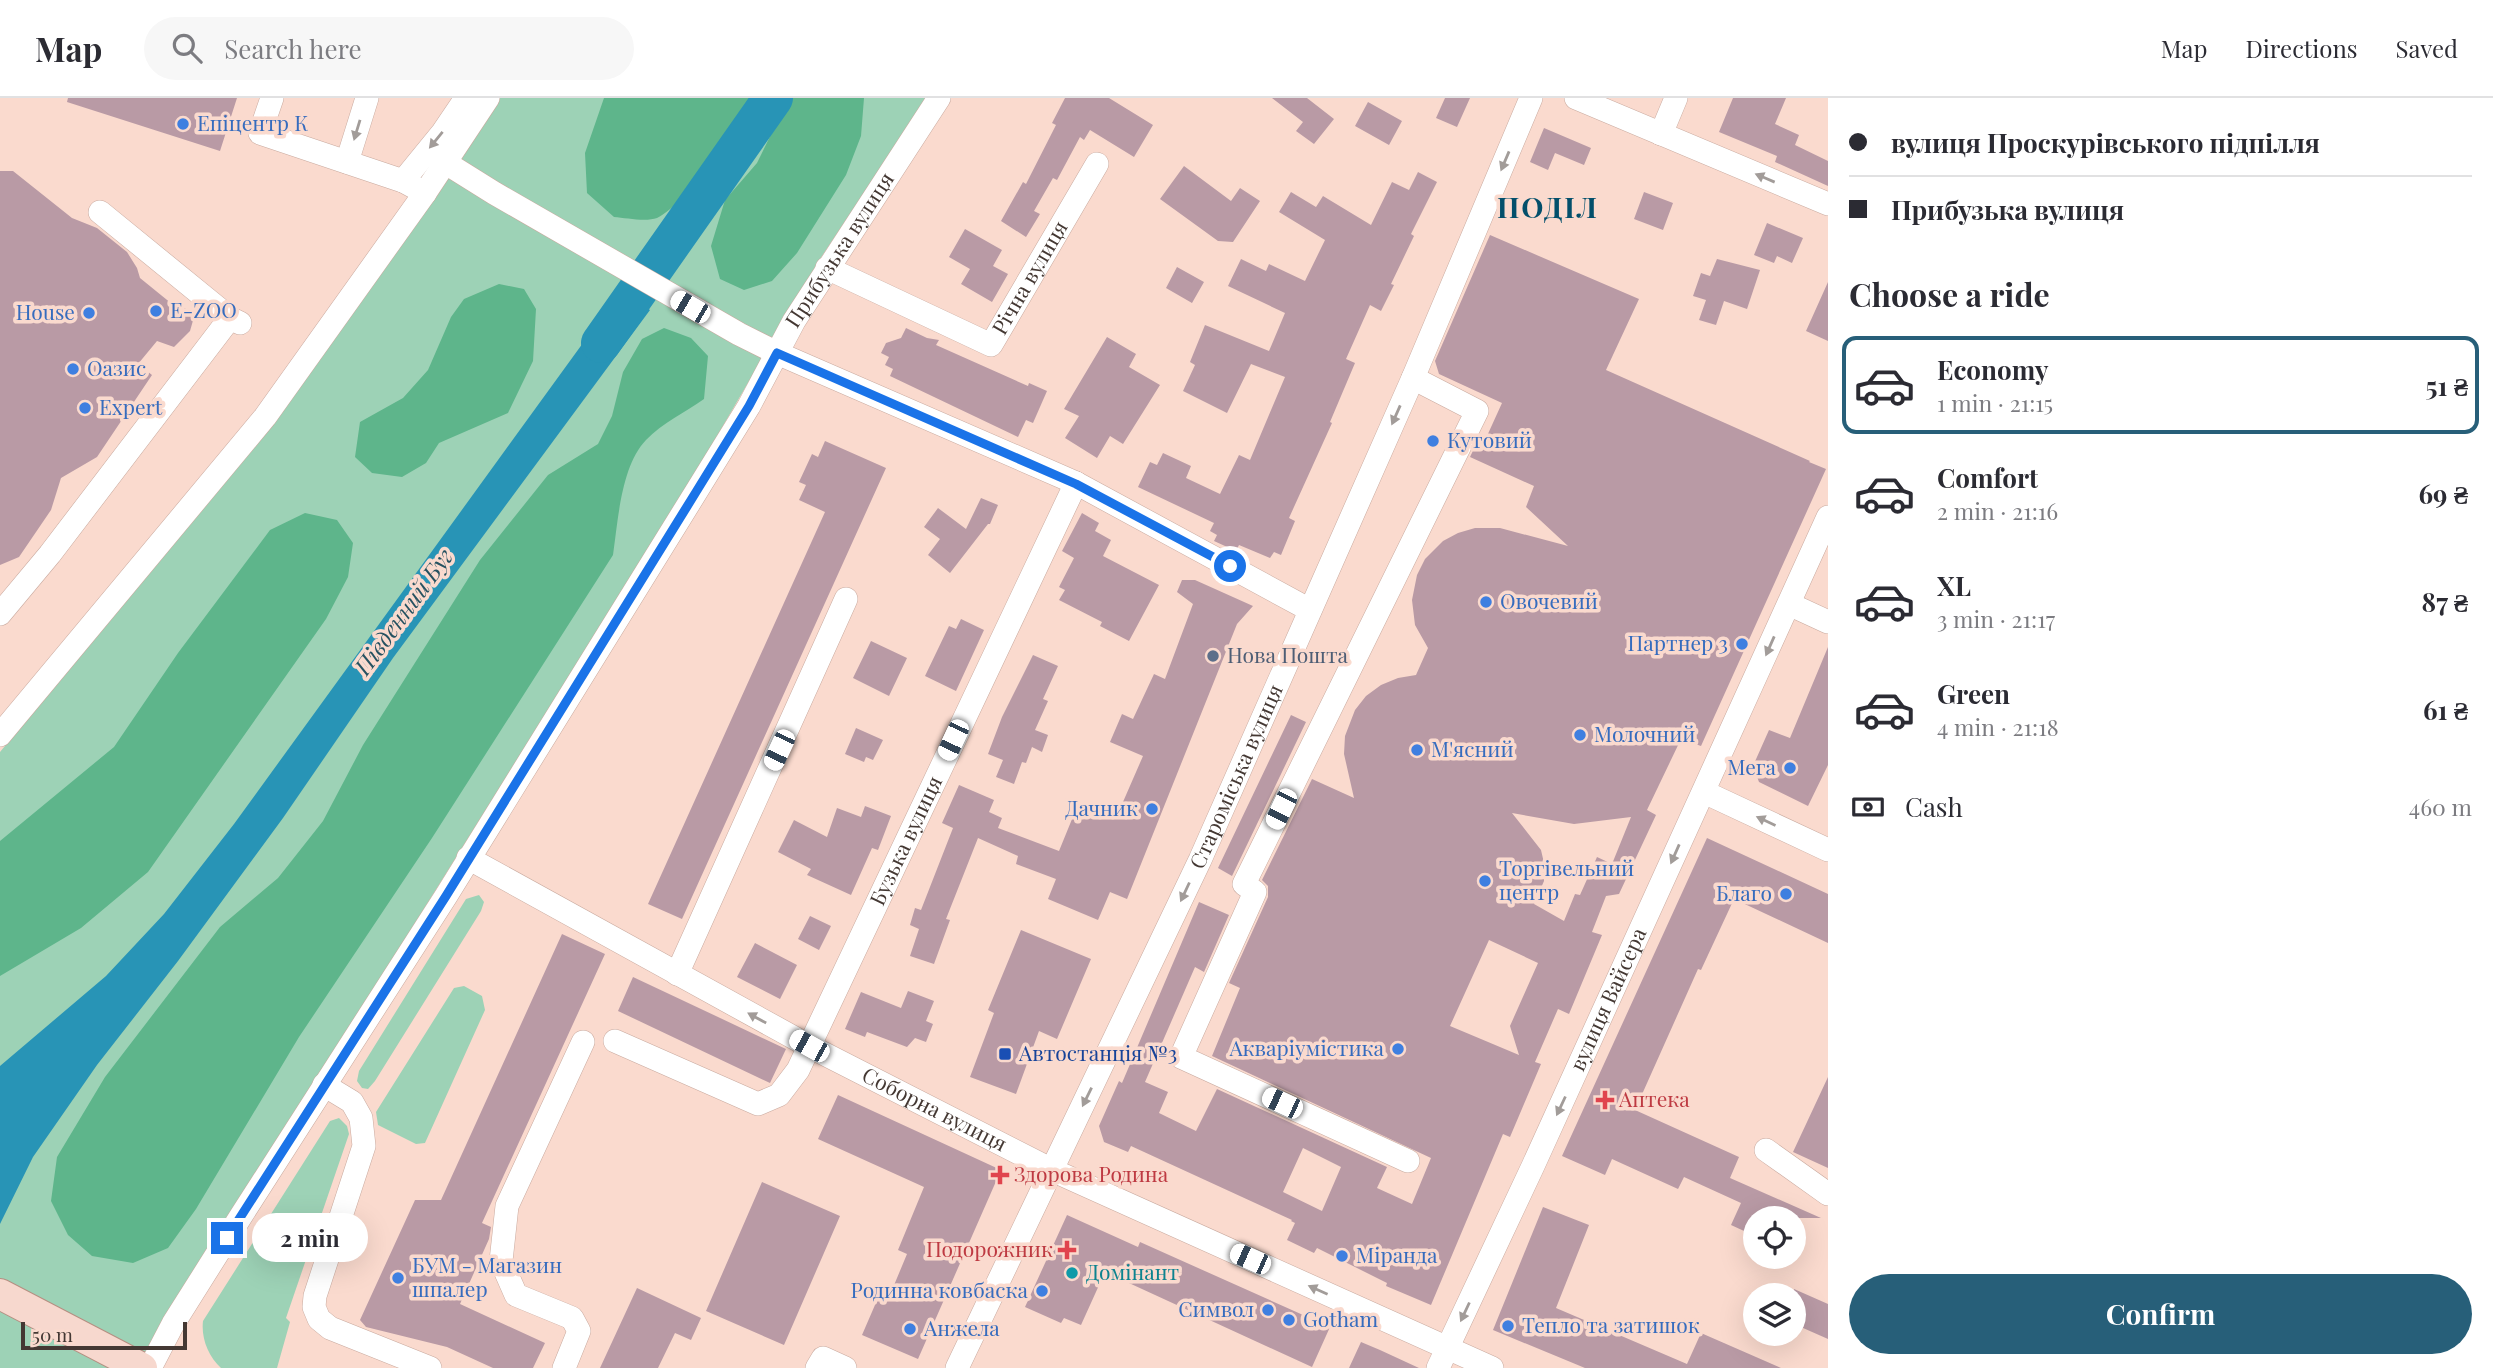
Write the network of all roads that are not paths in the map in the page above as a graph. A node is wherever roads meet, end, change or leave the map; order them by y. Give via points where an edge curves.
1 (272, 98) edge
2 (367, 98) edge
3 (466, 98) edge
4 (488, 98) edge
5 (939, 98) edge
6 (1531, 98) edge
7 (1576, 98) edge
8 (1676, 98) edge
9 (1661, 134) junction
10 (347, 162) junction
11 (446, 163) junction
12 (1097, 164) dead end
13 (402, 181) junction
14 (425, 192) junction
15 (1828, 204) edge
16 (100, 212) dead end
17 (827, 268) junction
18 (777, 353) junction
19 (1413, 378) junction
20 (1076, 484) junction
21 (1828, 517) edge
22 (846, 599) dead end
23 (1789, 604) junction
24 (1310, 610) junction
25 (0, 614) edge
26 (1828, 622) edge
27 (0, 735) edge
28 (1704, 792) junction
29 (1828, 850) edge
30 (468, 858) junction
31 (677, 974) junction
32 (615, 1041) dead end
33 (583, 1042) dead end
34 (809, 1046) junction
35 (324, 1085) junction
36 (1766, 1150) dead end
37 (1408, 1161) dead end
38 (1052, 1170) junction
39 (1828, 1194) edge
40 (0, 1294) edge
41 (1442, 1358) edge
42 (142, 1368) edge
43 (150, 1368) edge
44 (430, 1368) edge
45 (564, 1368) edge
46 (817, 1368) edge
47 (845, 1368) edge
48 (957, 1368) edge
49 (1492, 1368) edge

1 - 10 street via 260,133
2 -> 10 street
3 -> 13 street
4 - 11 street
5 - 17 street, Прибузька вулиця
6 -> 19 street, Староміська вулиця
7 - 9 street
8 - 9 street
15 -> 9 street
10 - 13 street
11 - 14 street
11 - 18 street
12 - 17 street, Річна вулиця via 991,345
13 - 14 street
14 - 27 street via 265,417
16 - 25 street via 235,321
17 - 18 street, Прибузька вулиця
18 - 20 street
18 - 30 street, Прибузька вулиця via 749,406
19 -> 24 street, Староміська вулиця
19 - 37 street via 1477,411 1244,884 1255,892 1181,1057
20 - 24 street
20 - 34 street, Бузька вулиця
21 - 23 street, вулиця Вайсера
22 - 31 street
23 - 26 street
23 -> 28 street, вулиця Вайсера
24 -> 38 street, Староміська вулиця via 1200,860
29 -> 28 street
28 -> 41 street, вулиця Вайсера
30 - 31 street, Соборна вулиця
30 - 35 street, Прибузька вулиця
34 -> 31 street, Соборна вулиця
32 - 34 street, Бузька вулиця via 758,1104 779,1095
33 - 45 street via 507,1206 501,1261 516,1295 572,1318 579,1331
34 - 38 street, Соборна вулиця
35 - 43 street, Прибузька вулиця
35 - 44 street via 352,1102 362,1118 364,1146 319,1278 314,1307 319,1320 330,1328
36 - 39 street
41 -> 38 street, Соборна вулиця
38 - 48 street, Староміська вулиця
40 - 42 main road
41 - 49 street, Соборна вулиця
46 - 47 street via 823,1358

